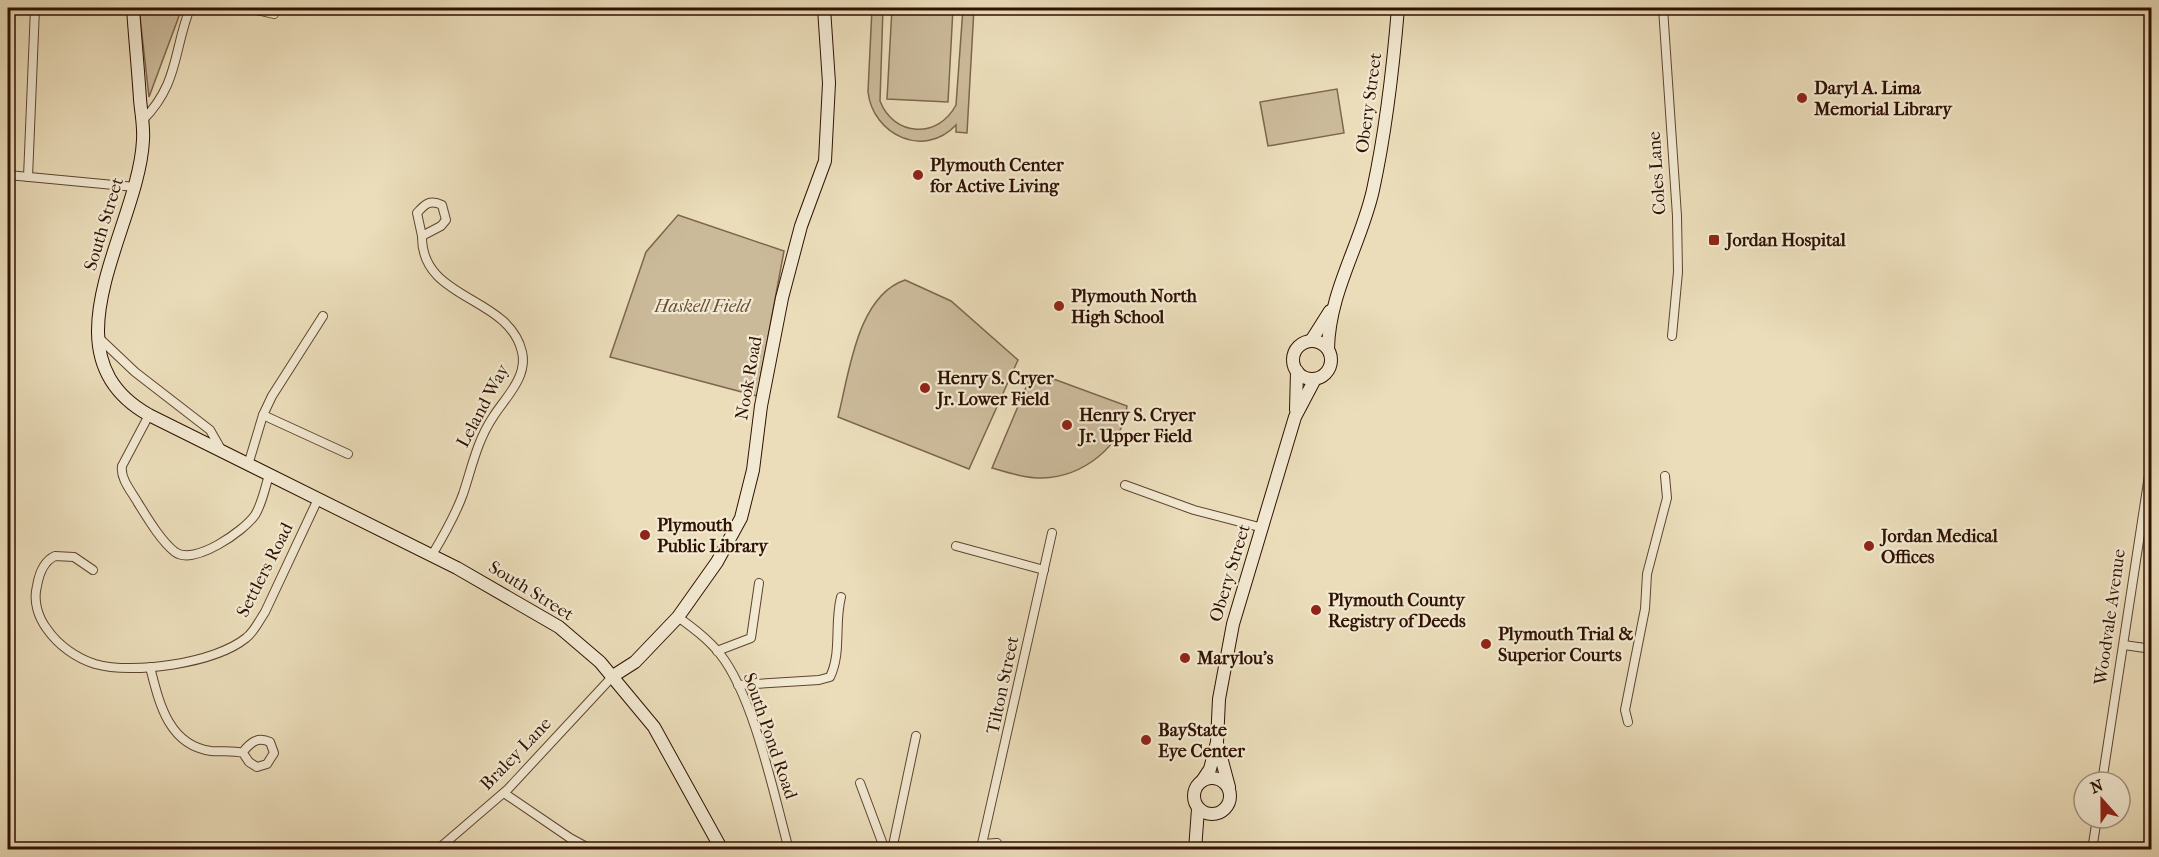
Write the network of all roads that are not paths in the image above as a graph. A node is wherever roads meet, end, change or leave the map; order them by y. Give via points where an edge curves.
1 (35, 8) edge
2 (133, 8) edge
3 (190, 8) edge
4 (248, 8) edge
5 (824, 8) edge
6 (1398, 8) edge
7 (1663, 8) edge
8 (274, 14) dead end
9 (142, 121) junction
10 (8, 175) edge
11 (28, 177) junction
12 (135, 187) junction
13 (422, 236) dead end
14 (1334, 305) junction
15 (323, 316) dead end
16 (98, 336) junction
17 (1672, 336) dead end
18 (1311, 341) junction
19 (1328, 349) junction
20 (1297, 370) junction
21 (1315, 379) junction
22 (149, 415) junction
23 (262, 416) junction
24 (1295, 417) junction
25 (224, 453) junction
26 (348, 454) dead end
27 (2151, 456) edge
28 (248, 465) junction
29 (269, 476) junction
30 (1665, 476) dead end
31 (1125, 485) dead end
32 (318, 500) junction
33 (1263, 528) junction
34 (1052, 533) dead end
35 (956, 546) dead end
36 (432, 555) junction
37 (93, 570) dead end
38 (1044, 570) junction
39 (759, 584) dead end
40 (841, 597) dead end
41 (678, 617) junction
42 (2124, 645) junction
43 (2151, 649) edge
44 (717, 651) junction
45 (150, 667) junction
46 (613, 676) junction
47 (738, 684) junction
48 (1628, 722) dead end
49 (915, 736) dead end
50 (1217, 742) junction
51 (242, 753) dead end
52 (2104, 770) edge
53 (1202, 781) junction
54 (860, 783) dead end
55 (1229, 788) junction
56 (504, 793) junction
57 (1198, 809) junction
58 (1215, 815) junction
59 (2095, 830) edge
60 (997, 843) dead end
61 (982, 844) junction
62 (1195, 848) edge
63 (437, 849) edge
64 (592, 849) edge
65 (722, 849) edge
66 (789, 849) edge
67 (885, 849) edge
68 (892, 849) edge
69 (974, 849) edge
70 (2092, 849) edge

1 - 11 street
2 - 9 street, South Street
3 - 9 street via 172,77 159,104
4 - 8 street
5 - 41 street, Nook Road via 829,83 825,161 801,226 782,298 749,486 735,534
6 - 14 street, Obery Street via 1378,164
7 - 17 street, Coles Lane via 1677,216 1678,272
9 - 12 street, South Street
10 - 11 street
11 - 12 street
12 - 16 street, South Street via 103,289
13 - 36 street, Leland Way via 425,257 435,275 504,323 516,337 523,358 517,381 479,440 459,502
14 - 18 street, Obery Street
14 - 19 street, Obery Street
15 - 23 street
16 - 22 street, South Street via 102,359 117,388
16 - 25 street, South Street via 135,372 210,430
18 - 19 street
18 - 20 street, Obery Street via 1295,352 1293,363
19 - 21 street, Obery Street via 1329,369
20 - 21 street
20 - 24 street, Obery Street
21 - 24 street, Obery Street
22 - 25 street, South Street
22 - 29 street via 122,466 122,474 144,513 176,552 199,554 248,523
23 - 26 street
23 - 28 street
24 - 33 street, Obery Street
25 - 28 street, South Street
27 - 42 street, Woodvale Avenue
28 - 29 street, South Street
29 - 32 street, South Street
30 - 48 street via 1666,498 1647,574 1645,609 1625,710
31 - 33 street via 1194,510
32 - 36 street, South Street
32 - 45 street, Settlers Road via 265,612 248,637 210,655
33 - 50 street, Obery Street via 1227,649
34 - 38 street, Tilton Street
35 - 38 street
36 - 46 street, South Street via 544,616
37 - 45 street, Settlers Road via 64,555 46,562 35,596 45,627 70,651 92,663
38 - 61 street, Tilton Street
39 - 44 street via 751,638
40 - 47 street via 836,615 837,655 830,677
41 - 44 street, South Pond Road
41 - 46 street, Nook Road via 634,662
42 - 43 street
42 - 52 street, Woodvale Avenue
44 - 47 street, South Pond Road
45 - 51 street via 162,710 177,734 203,749
46 - 56 street, Braley Lane
46 - 65 street, South Street via 658,733
47 - 66 street, South Pond Road
49 - 68 street
50 - 53 street, Obery Street via 1210,769
50 - 55 street, Obery Street
53 - 55 street via 1220,779
53 - 57 street, Obery Street via 1194,794
54 - 67 street
55 - 58 street, Obery Street via 1228,805
56 - 63 street, Braley Lane
56 - 64 street
57 - 58 street
57 - 62 street, Obery Street
58 - 62 street, Obery Street
59 - 70 street
60 - 61 street
61 - 69 street

